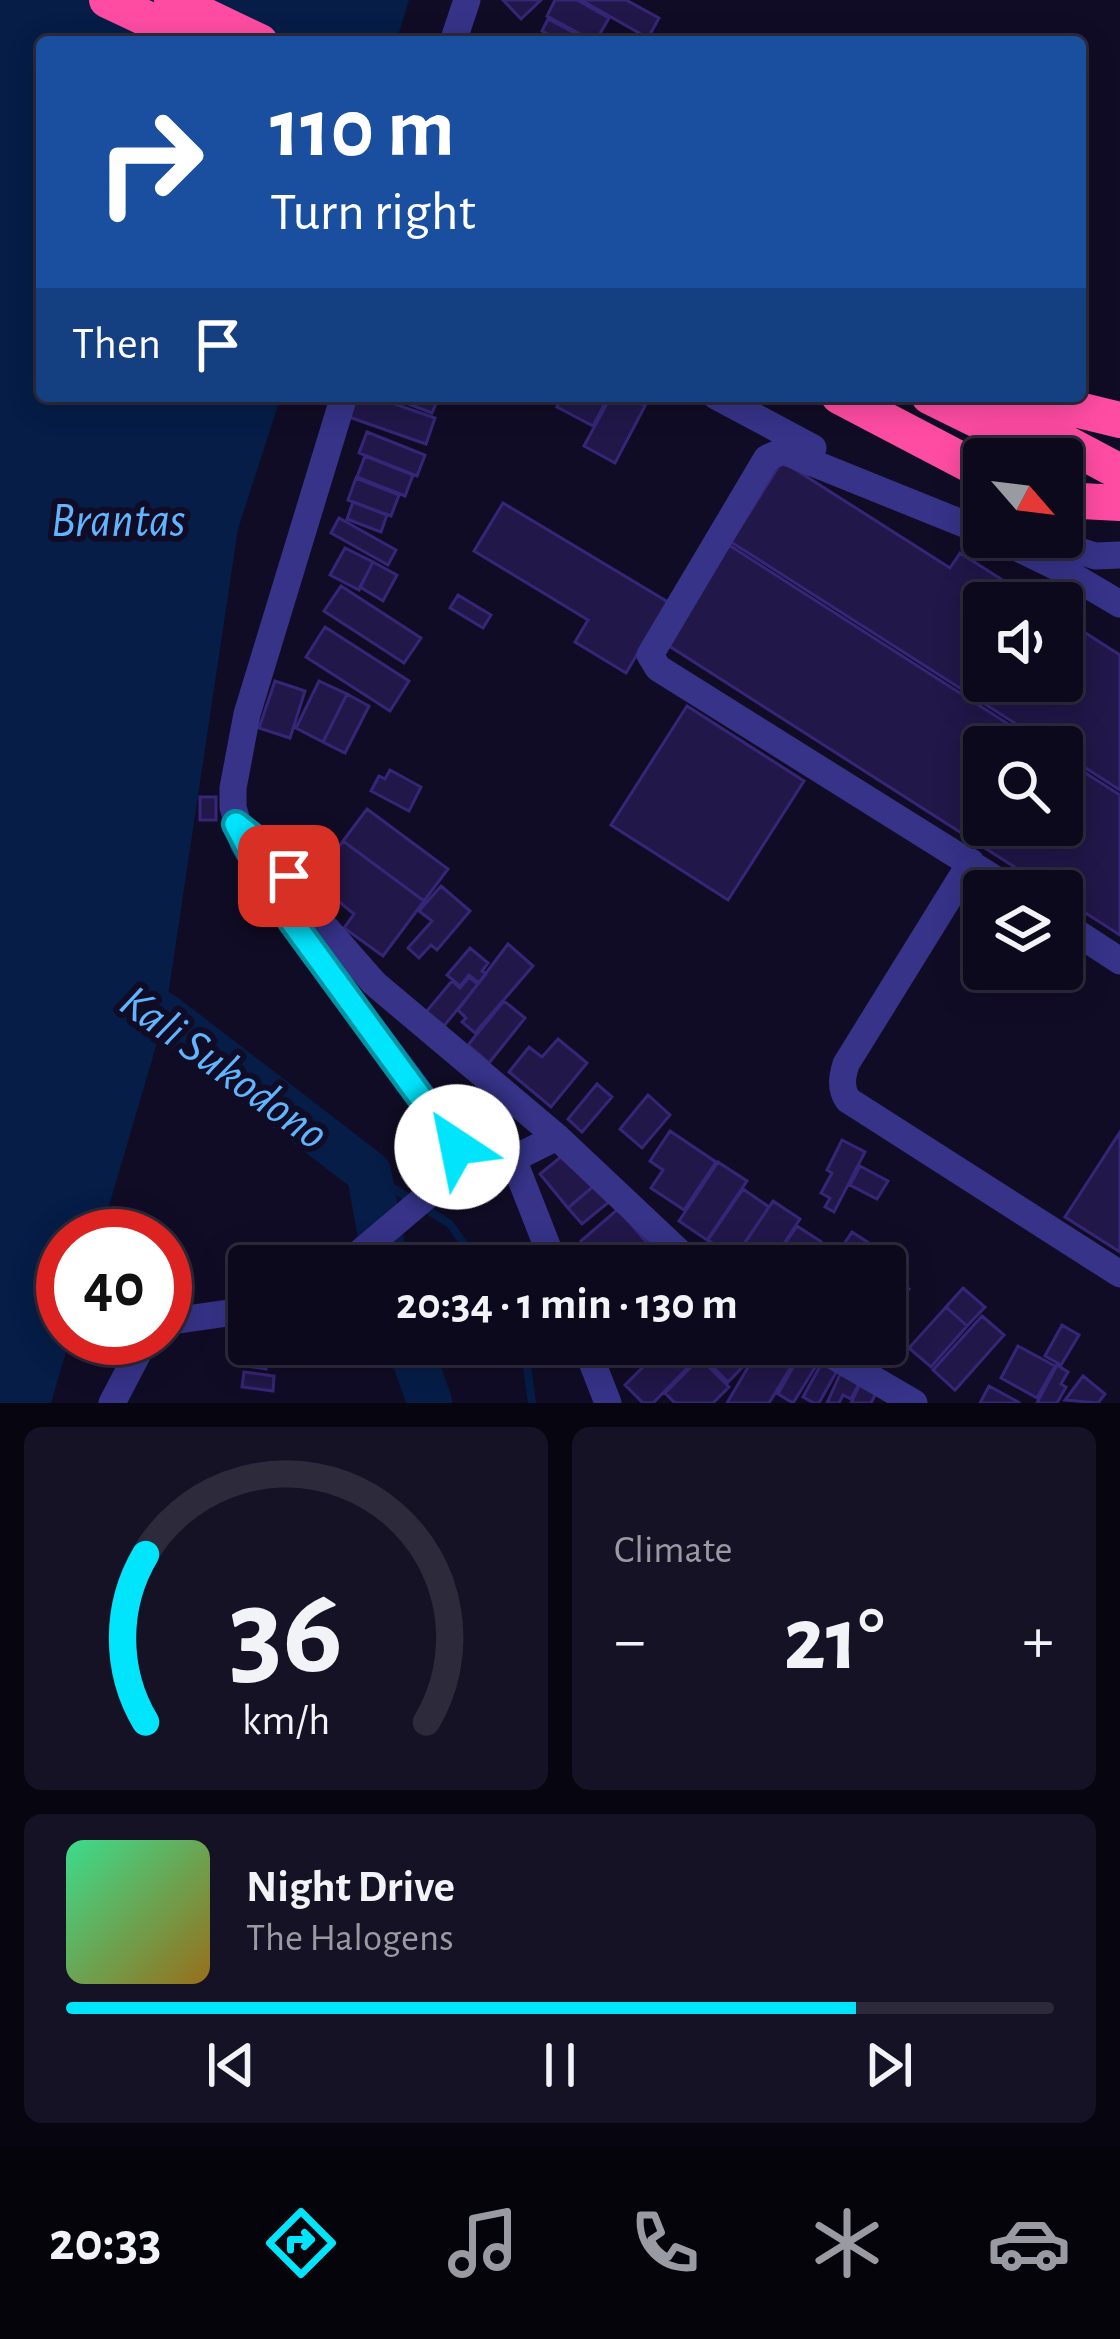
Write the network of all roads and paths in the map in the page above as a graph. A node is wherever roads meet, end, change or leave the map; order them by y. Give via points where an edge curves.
1 (107, 0) edge
2 (172, 0) edge
3 (467, 0) edge
4 (183, 36) edge
5 (247, 36) edge
6 (455, 36) edge
7 (342, 402) edge
8 (727, 402) edge
9 (850, 402) edge
10 (941, 402) edge
11 (988, 402) edge
12 (1046, 402) edge
13 (1120, 420) edge
14 (1012, 438) edge
15 (963, 461) edge
16 (1120, 472) edge
17 (1083, 476) edge
18 (1120, 498) edge
19 (1083, 499) edge
20 (963, 508) edge
21 (963, 523) edge
22 (1083, 552) edge
23 (1120, 555) edge
24 (1038, 558) edge
25 (1120, 604) edge
26 (236, 824) junction
27 (971, 862) junction
28 (983, 870) edge
29 (1083, 937) edge
30 (1120, 962) edge
31 (556, 1137) junction
32 (458, 1160) junction
33 (513, 1160) junction
34 (369, 1245) edge
35 (547, 1245) edge
36 (672, 1245) edge
37 (1120, 1274) edge
38 (228, 1313) edge
39 (192, 1318) edge
40 (131, 1365) edge
41 (593, 1365) edge
42 (849, 1365) edge
43 (112, 1403) edge
44 (608, 1403) edge
45 (914, 1403) edge

1 - 4 highway
2 - 5 highway
3 - 6 street
7 - 26 street via 247,714 232,788
8 - 20 street via 811,447
9 - 15 highway
10 - 14 highway
11 - 16 highway
12 - 13 highway
17 - 18 highway
18 - 19 highway
21 - 27 street via 776,452 650,655 658,668
22 - 23 street
24 - 25 street
26 - 31 street via 274,854 374,982
26 - 32 street via 274,897 451,1134
27 - 28 street
27 - 37 street via 846,1064 844,1094
29 - 30 street
31 - 33 street
31 - 36 street
32 - 33 street
32 - 34 street via 453,1174
33 - 35 street
38 - 39 street
40 - 43 street
41 - 44 street
42 - 45 street

